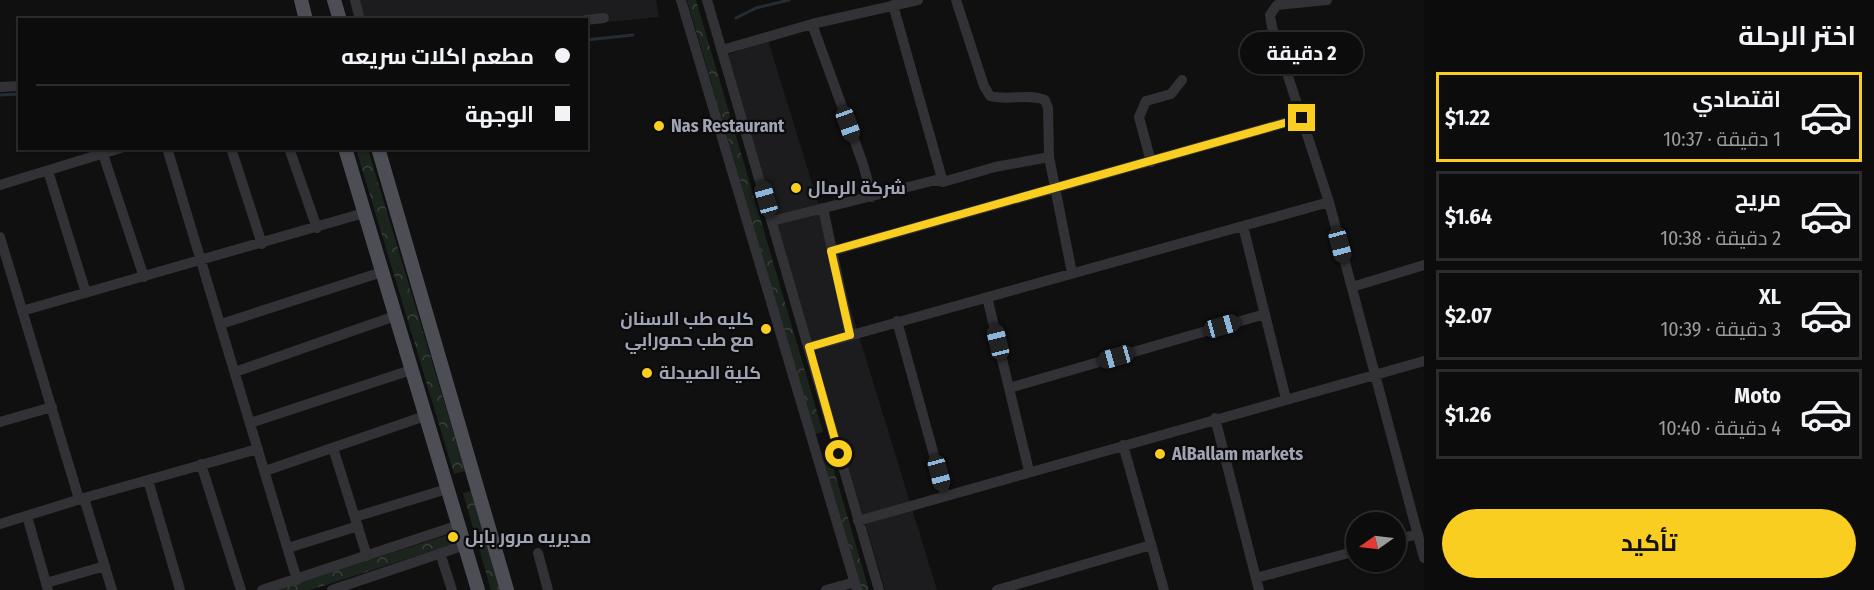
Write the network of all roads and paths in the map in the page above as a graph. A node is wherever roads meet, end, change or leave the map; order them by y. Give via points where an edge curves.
1 (301, 0) edge
2 (334, 0) edge
3 (355, 0) edge
4 (681, 0) edge
5 (707, 0) edge
6 (918, 0) edge
7 (956, 0) edge
8 (1327, 0) edge
9 (893, 5) junction
10 (306, 18) edge
11 (339, 18) edge
12 (360, 18) edge
13 (604, 18) dead end
14 (588, 20) edge
15 (812, 24) junction
16 (722, 50) junction
17 (1182, 80) dead end
18 (18, 86) edge
19 (0, 87) edge
20 (1302, 118) junction
21 (115, 150) edge
22 (168, 150) edge
23 (232, 150) edge
24 (290, 150) edge
25 (346, 150) edge
26 (379, 150) edge
27 (103, 154) junction
28 (1049, 157) junction
29 (1151, 162) junction
30 (48, 171) junction
31 (943, 182) junction
32 (0, 185) edge
33 (1054, 189) junction
34 (872, 197) junction
35 (1329, 202) junction
36 (823, 208) junction
37 (364, 213) junction
38 (772, 220) junction
39 (1243, 226) junction
40 (317, 228) junction
41 (0, 237) edge
42 (262, 244) junction
43 (831, 251) junction
44 (202, 261) junction
45 (1424, 266) edge
46 (382, 272) junction
47 (1072, 273) junction
48 (12, 275) junction
49 (144, 277) junction
50 (0, 278) edge
51 (1352, 287) junction
52 (86, 293) junction
53 (987, 297) junction
54 (22, 311) junction
55 (1265, 314) junction
56 (395, 316) junction
57 (897, 321) junction
58 (221, 324) junction
59 (850, 335) junction
60 (809, 347) junction
61 (1424, 361) edge
62 (411, 370) junction
63 (235, 372) junction
64 (1376, 375) junction
65 (1009, 388) junction
66 (1286, 399) junction
67 (51, 407) junction
68 (425, 416) junction
69 (1215, 418) junction
70 (0, 422) edge
71 (250, 423) junction
72 (833, 431) junction
73 (813, 436) junction
74 (1123, 445) junction
75 (333, 448) junction
76 (258, 449) junction
77 (839, 454) junction
78 (819, 458) junction
79 (201, 464) junction
80 (265, 471) junction
81 (1029, 471) junction
82 (148, 480) junction
83 (447, 489) junction
84 (945, 495) junction
85 (82, 498) junction
86 (27, 516) junction
87 (858, 521) junction
88 (356, 522) junction
89 (0, 524) edge
90 (459, 525) junction
91 (1418, 534) junction
92 (1406, 537) edge
93 (465, 545) junction
94 (1151, 545) junction
95 (288, 548) junction
96 (440, 553) junction
97 (538, 553) dead end
98 (1346, 554) edge
99 (367, 556) junction
100 (1424, 558) edge
101 (105, 566) junction
102 (1256, 578) junction
103 (297, 580) junction
104 (47, 586) edge
105 (856, 586) edge
106 (112, 590) edge
107 (180, 590) edge
108 (241, 590) edge
109 (262, 590) edge
110 (332, 590) edge
111 (452, 590) edge
112 (478, 590) edge
113 (507, 590) edge
114 (548, 590) edge
115 (826, 590) edge
116 (879, 590) edge
117 (997, 590) edge
118 (1164, 590) edge
119 (1259, 590) edge

1 - 10 main road
2 - 11 main road
3 - 12 street
4 - 73 street
5 - 16 street
6 - 9 street
7 - 28 street via 990,96 1036,96 1045,100
8 - 20 street via 1277,5 1270,15
9 - 15 street
9 - 31 street
13 - 14 street
15 - 16 street
15 - 34 street
16 - 38 street
17 - 29 street via 1171,94 1146,101 1139,117
18 - 19 street
20 - 29 street
20 - 35 street
21 - 27 street
22 - 44 street
23 - 42 street
24 - 40 street
25 - 37 main road
26 - 113 main road
27 - 30 street
27 - 49 street
28 - 31 street
28 - 33 street
29 - 33 street
30 - 32 street
30 - 52 street
31 - 34 street via 936,180
33 - 43 street
33 - 47 street
34 - 36 street
35 - 39 street
35 - 51 street
36 - 38 street
36 - 43 street
37 - 40 street
37 - 46 main road
38 - 60 street
39 - 47 street
39 - 55 street
40 - 42 street
41 - 48 street
42 - 44 street
43 - 59 street
44 - 49 street
44 - 58 street
45 - 51 street
46 - 56 main road
46 - 58 street
47 - 53 street
48 - 50 street
48 - 54 street
49 - 52 street
51 - 64 street
52 - 54 street
53 - 57 street
53 - 65 street
54 - 67 street
55 - 65 street
55 - 66 street
56 - 62 main road
56 - 63 street
57 - 59 street
57 - 84 street
58 - 63 street
59 - 60 street
60 - 72 street
61 - 64 street
62 - 68 main road
62 - 71 street
63 - 71 street
64 - 66 street
64 - 91 street
65 - 81 street
66 - 69 street
67 - 70 street
67 - 85 street
68 - 75 street
68 - 83 main road
69 - 74 street
69 - 102 street
71 - 76 street
72 - 73 street via 823,438
72 - 77 street
73 - 78 street
74 - 81 street
74 - 94 street
75 - 80 street
75 - 88 street
76 - 79 street
76 - 80 street
77 - 78 street via 829,452
77 - 87 street
78 - 105 street
79 - 82 street
79 - 108 street
80 - 95 street
81 - 84 street
82 - 85 street
82 - 107 street
83 - 88 street
83 - 90 main road
84 - 87 street
85 - 86 street
85 - 101 street
86 - 89 street
86 - 104 street
87 - 116 street
88 - 95 street
88 - 99 street
90 - 93 main road
90 - 99 street
91 - 92 street
91 - 100 street
93 - 96 street
93 - 112 main road
94 - 117 street
94 - 118 street
95 - 103 street
96 - 110 street
96 - 111 street
97 - 114 street
98 - 102 street
99 - 103 street
101 - 104 street
101 - 106 street
102 - 119 street
103 - 109 street
105 - 115 street

